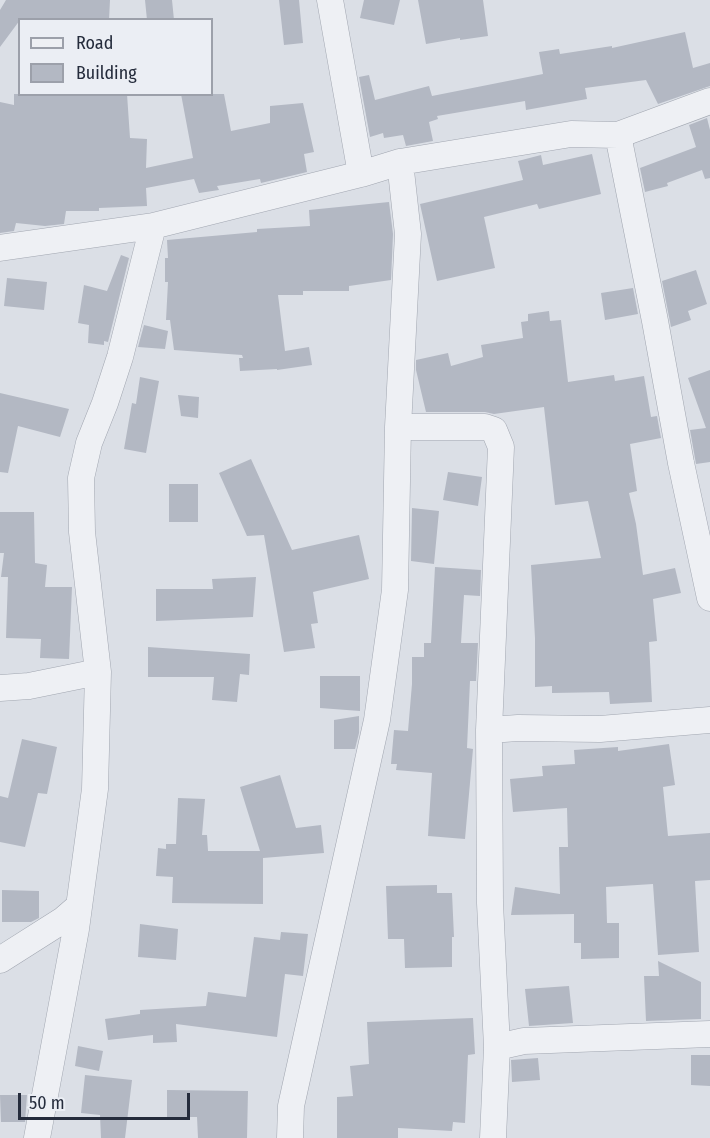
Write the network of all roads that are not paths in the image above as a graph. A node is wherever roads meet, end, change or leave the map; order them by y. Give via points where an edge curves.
1 (330, 0) edge
2 (710, 101) edge
3 (618, 135) junction
4 (400, 162) junction
5 (361, 174) junction
6 (153, 226) junction
7 (0, 248) edge
8 (398, 428) junction
9 (710, 598) edge
10 (98, 672) junction
11 (0, 688) edge
12 (710, 720) edge
13 (489, 730) junction
14 (78, 907) junction
15 (0, 960) edge
16 (710, 1034) edge
17 (497, 1047) junction
18 (37, 1138) edge
19 (290, 1138) edge
20 (493, 1138) edge

1 - 5 street
2 - 3 street
3 - 4 street via 571,134
3 - 9 street
4 - 5 street
4 - 8 street via 408,234
5 - 6 street
6 - 7 street
6 - 10 street via 120,357 89,443 81,478 82,532
8 - 13 street via 485,427 495,430 498,436 501,447
8 - 19 street via 395,590 377,720 291,1106
10 - 11 street
10 - 14 street via 95,789
12 - 13 street via 600,729
13 - 17 street via 490,903
14 - 15 street
14 - 18 street
16 - 17 street via 524,1041
17 - 20 street

